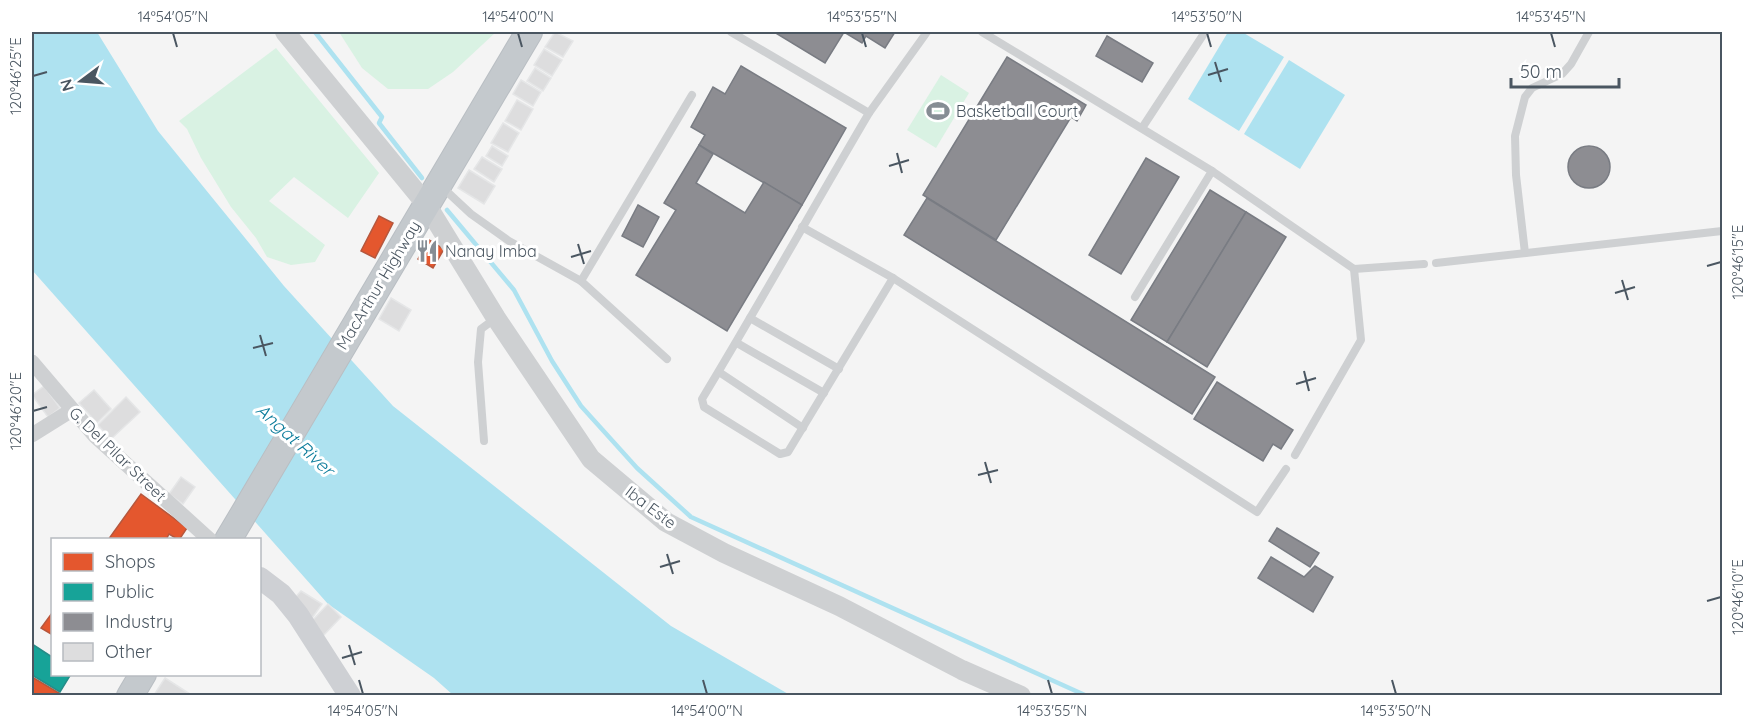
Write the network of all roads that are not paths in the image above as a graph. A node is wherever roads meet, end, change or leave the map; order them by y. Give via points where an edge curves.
1 (285, 32) edge
2 (529, 32) edge
3 (731, 32) edge
4 (927, 32) edge
5 (982, 32) edge
6 (1205, 32) edge
7 (1589, 32) edge
8 (692, 95) dead end
9 (869, 113) junction
10 (1142, 128) junction
11 (1212, 171) junction
12 (432, 194) junction
13 (802, 227) junction
14 (1722, 231) edge
15 (1525, 253) junction
16 (1436, 263) dead end
17 (1424, 264) dead end
18 (1354, 269) junction
19 (893, 278) junction
20 (581, 281) junction
21 (1135, 297) dead end
22 (496, 318) junction
23 (750, 318) junction
24 (737, 343) junction
25 (667, 359) dead end
26 (32, 362) edge
27 (839, 369) junction
28 (719, 372) junction
29 (824, 393) junction
30 (72, 410) junction
31 (803, 428) junction
32 (32, 435) edge
33 (484, 441) dead end
34 (1295, 455) dead end
35 (1286, 469) dead end
36 (208, 538) edge
37 (229, 538) edge
38 (261, 579) edge
39 (142, 676) edge
40 (130, 696) edge
41 (350, 696) edge
42 (1021, 696) edge

1 - 12 street, Iba Este
2 - 12 highway, MacArthur Highway
3 - 9 lane
4 - 9 lane
5 - 10 lane
6 - 10 lane
7 - 15 lane via 1563,74 1532,88 1526,97 1515,136
8 - 20 lane
9 - 13 lane
10 - 11 lane
11 - 18 lane
11 - 21 lane
12 - 20 lane
12 - 22 street, Iba Este
12 - 37 highway, MacArthur Highway
13 - 19 lane
13 - 23 lane
14 - 15 lane
15 - 16 lane
17 - 18 lane
18 - 34 lane via 1362,340
19 - 27 lane
19 - 35 lane via 1257,512
20 - 25 lane
22 - 33 lane via 481,329 478,362
22 - 42 street, Iba Este via 591,459 666,522
23 - 24 lane
23 - 27 lane
24 - 28 lane
24 - 29 lane
26 - 30 street, G. Del Pilar Street
27 - 29 lane
28 - 31 lane
28 - 31 lane via 702,399 704,408 780,454 788,452
29 - 31 lane
30 - 32 street
30 - 36 street, G. Del Pilar Street via 94,436
38 - 41 main road via 281,594 298,615
39 - 40 highway

